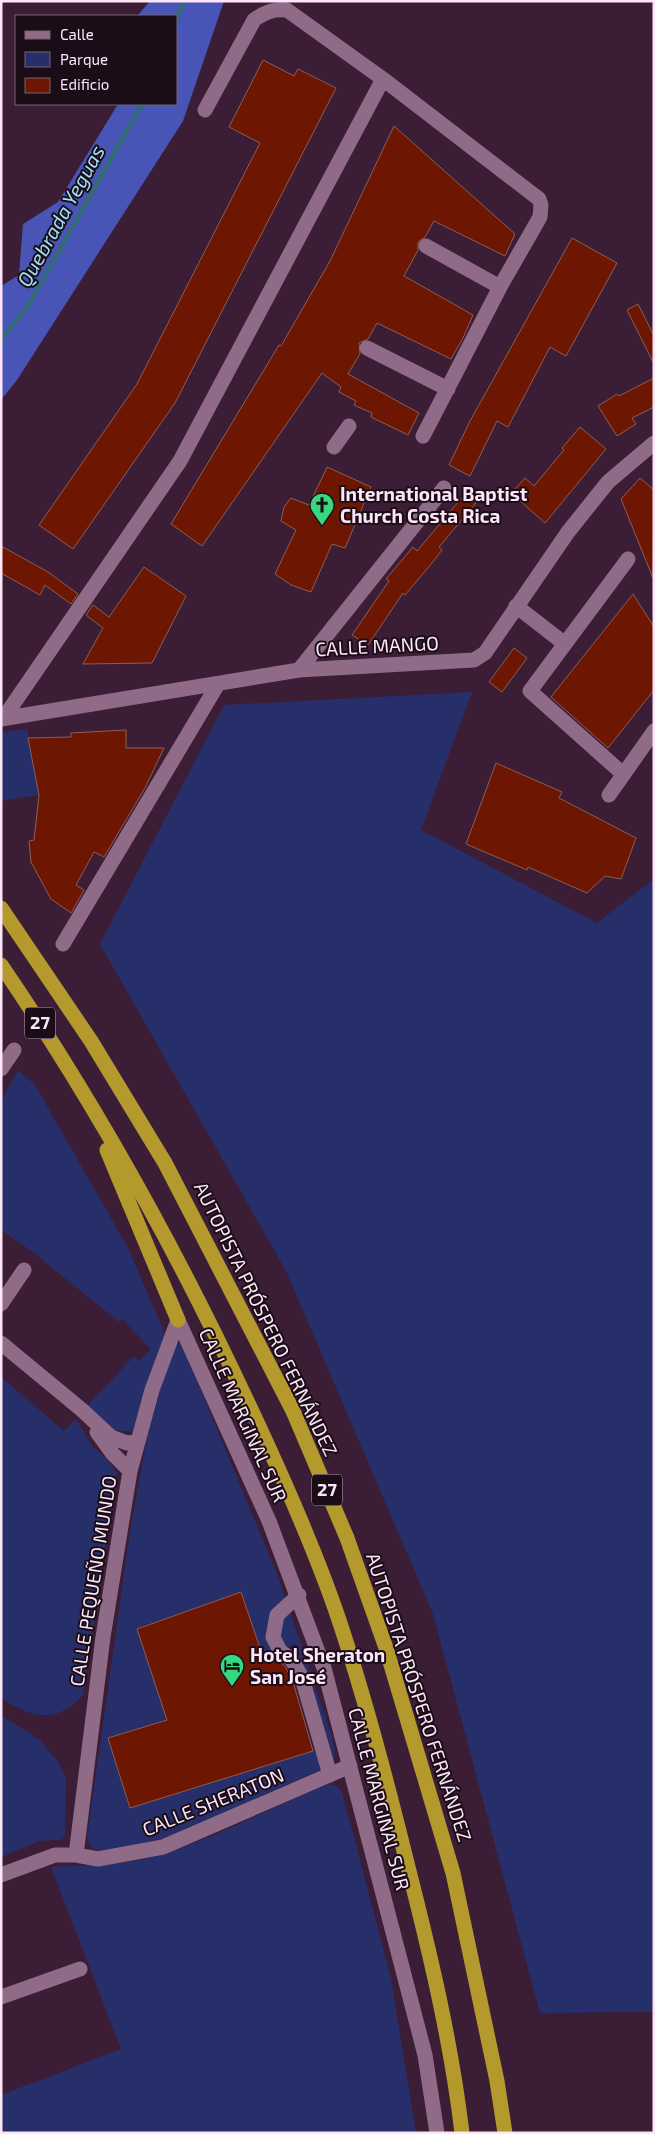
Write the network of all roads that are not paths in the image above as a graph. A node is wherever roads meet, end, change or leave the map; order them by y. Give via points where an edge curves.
1 (383, 78) junction
2 (205, 110) dead end
3 (426, 246) dead end
4 (500, 287) junction
5 (367, 348) dead end
6 (448, 388) junction
7 (349, 426) dead end
8 (423, 436) dead end
9 (653, 446) edge
10 (334, 447) dead end
11 (444, 488) dead end
12 (628, 559) dead end
13 (516, 606) junction
14 (564, 644) junction
15 (299, 670) junction
16 (218, 684) junction
17 (2, 719) edge
18 (654, 731) edge
19 (623, 774) junction
20 (609, 795) dead end
21 (1, 908) edge
22 (63, 944) dead end
23 (1, 965) edge
24 (14, 1050) dead end
25 (1, 1069) edge
26 (77, 1082) junction
27 (24, 1270) dead end
28 (1, 1304) edge
29 (178, 1320) junction
30 (1, 1343) edge
31 (82, 1410) junction
32 (137, 1442) junction
33 (130, 1471) junction
34 (299, 1595) junction
35 (350, 1766) junction
36 (330, 1775) junction
37 (76, 1855) junction
38 (1, 1875) edge
39 (80, 1969) dead end
40 (1, 1998) edge
41 (437, 2133) edge
42 (462, 2133) edge
43 (505, 2133) edge

1 - 2 street via 287,10 275,9 254,20
1 - 4 street via 539,199 540,217
1 - 17 street via 180,461
3 - 4 street
4 - 6 street
5 - 6 street
6 - 8 street
7 - 10 street
9 - 13 street, CALLE MANGO via 608,482
11 - 15 street
12 - 14 street
13 - 14 street
13 - 15 street, CALLE MANGO via 485,653 474,660
14 - 19 street via 530,690
15 - 16 street, CALLE MANGO
16 - 17 street, CALLE MANGO
16 - 22 street
18 - 19 street
19 - 20 street
21 - 43 highway, AUTOPISTA PRÓSPERO FERNÁNDEZ / 27 via 91,1041 165,1163 293,1411 348,1538 386,1648 453,1873
23 - 26 highway, 27
24 - 25 street
26 - 29 highway
26 - 42 highway, 27 via 149,1206 219,1340 272,1453 338,1617 371,1726 427,1943
27 - 28 street
29 - 32 street, CALLE PEQUEÑO MUNDO
29 - 34 street, CALLE MARGINAL SUR
30 - 31 street
31 - 32 street via 110,1437 127,1443
31 - 33 street via 113,1454
32 - 33 street, CALLE PEQUEÑO MUNDO
33 - 37 street, CALLE PEQUEÑO MUNDO via 103,1637
34 - 35 street, CALLE MARGINAL SUR via 324,1668
34 - 36 street via 277,1615 274,1637 280,1651 292,1660 302,1678
35 - 36 street, CALLE SHERATON
35 - 41 street, CALLE MARGINAL SUR via 425,2055
36 - 37 street, CALLE SHERATON via 163,1847 98,1859
37 - 38 street, CALLE SHERATON via 46,1857
39 - 40 street

